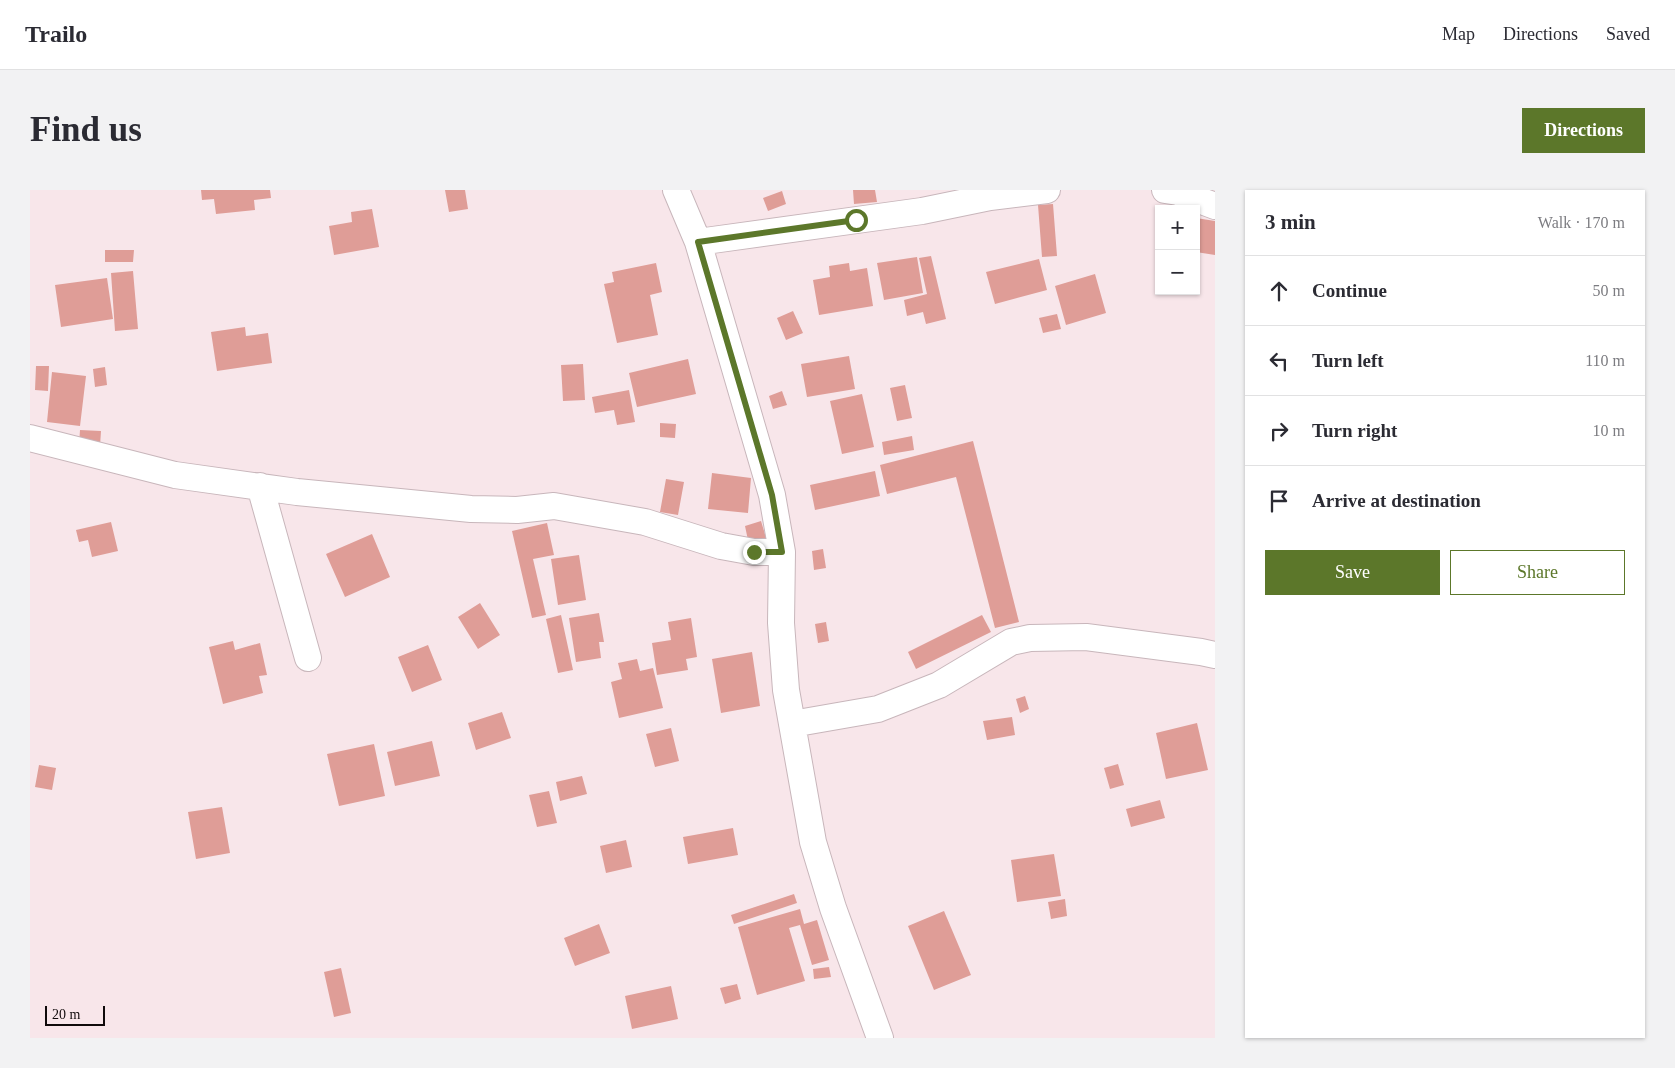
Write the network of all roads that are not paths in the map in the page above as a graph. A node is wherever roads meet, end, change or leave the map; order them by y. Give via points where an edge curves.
1 (676, 190) edge
2 (1047, 190) edge
3 (1174, 191) edge
4 (1215, 206) edge
5 (698, 242) junction
6 (30, 438) edge
7 (260, 486) junction
8 (754, 552) junction
9 (782, 552) junction
10 (781, 582) junction
11 (1215, 655) edge
12 (308, 658) dead end
13 (792, 724) junction
14 (880, 1038) edge

1 - 5 street
2 - 5 street via 990,197 922,212
3 - 4 street
5 - 9 street via 772,495
6 - 7 street via 175,475
7 - 8 street via 471,509 517,510 554,506 645,522 721,546
7 - 12 street
8 - 9 street
8 - 10 street
9 - 10 street
10 - 13 street via 786,690
11 - 13 street via 1086,637 1030,638 1011,642 939,685 878,709
13 - 14 street via 813,842 832,908

